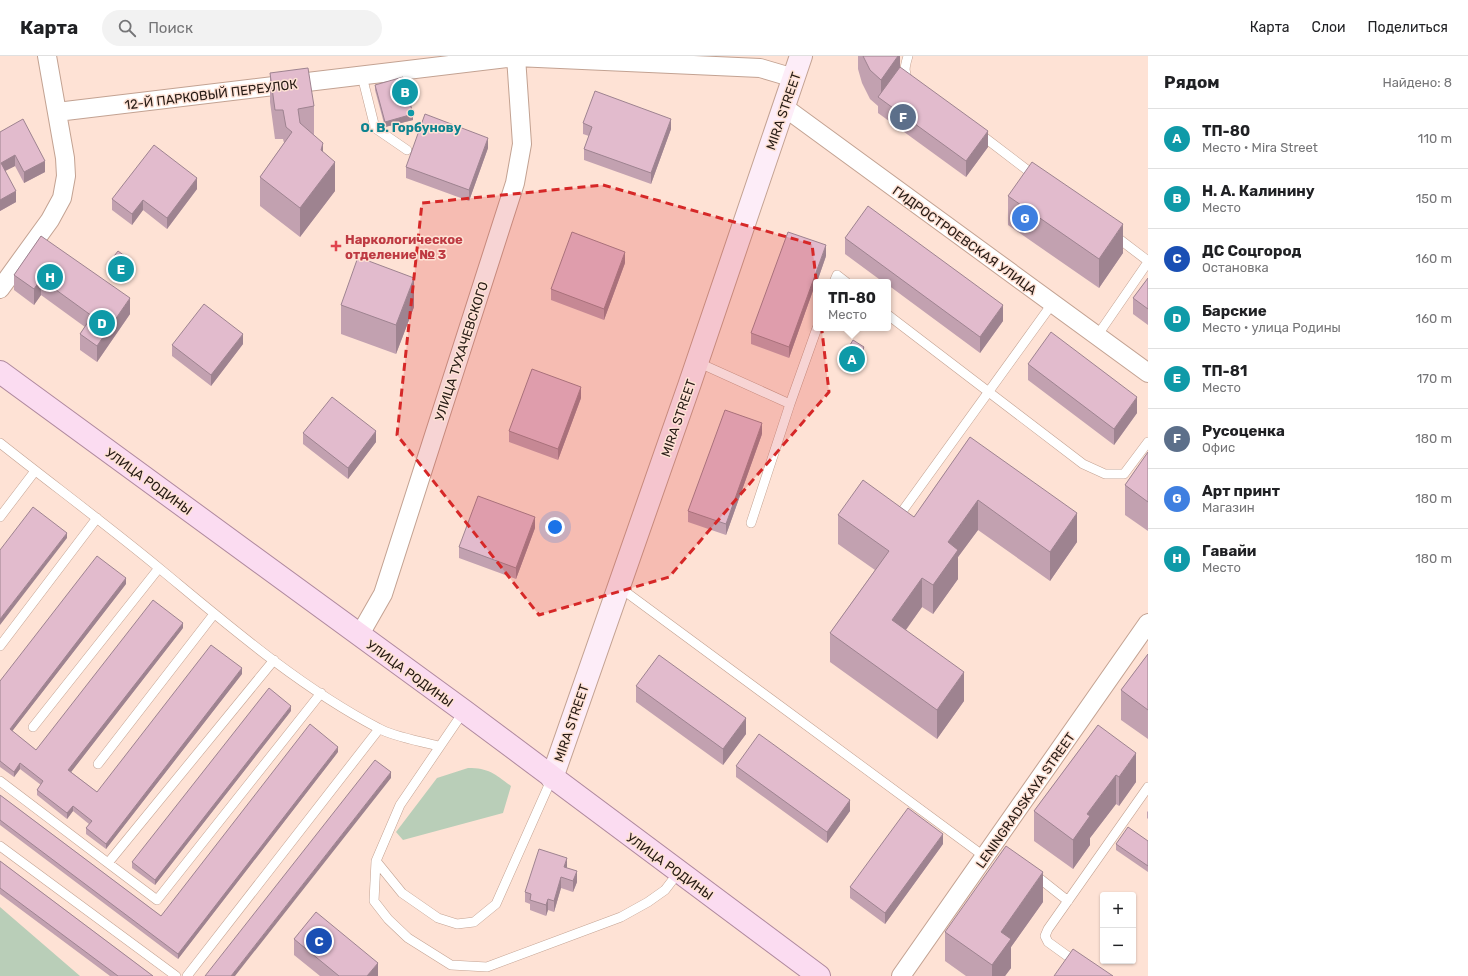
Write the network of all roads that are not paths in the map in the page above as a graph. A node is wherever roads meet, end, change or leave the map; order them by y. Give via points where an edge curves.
1 (47, 56) edge
2 (516, 56) edge
3 (802, 56) edge
4 (908, 56) edge
5 (362, 76) junction
6 (794, 78) junction
7 (916, 87) edge
8 (784, 107) junction
9 (57, 112) junction
10 (972, 129) edge
11 (407, 150) dead end
12 (1041, 181) edge
13 (1104, 228) edge
14 (1148, 262) edge
15 (835, 279) edge
16 (842, 279) edge
17 (0, 289) edge
18 (1052, 304) junction
19 (891, 317) edge
20 (816, 331) edge
21 (1097, 336) junction
22 (697, 362) junction
23 (1148, 373) edge
24 (2, 377) edge
25 (989, 392) junction
26 (790, 404) junction
27 (1148, 442) edge
28 (0, 443) edge
29 (35, 471) junction
30 (901, 513) edge
31 (0, 517) edge
32 (97, 518) junction
33 (751, 523) dead end
34 (160, 568) junction
35 (619, 587) junction
36 (214, 614) junction
37 (1148, 623) edge
38 (359, 636) junction
39 (0, 646) edge
40 (274, 660) junction
41 (321, 693) junction
42 (464, 711) junction
43 (33, 727) dead end
44 (379, 729) junction
45 (438, 746) junction
46 (98, 764) dead end
47 (552, 778) junction
48 (0, 781) edge
49 (1148, 787) edge
50 (0, 846) edge
51 (993, 851) junction
52 (376, 861) junction
53 (108, 863) junction
54 (1025, 868) edge
55 (678, 873) junction
56 (1068, 900) junction
57 (176, 976) edge
58 (187, 976) edge
59 (819, 976) edge
60 (901, 976) edge
61 (1095, 976) edge

1 - 9 street
2 - 5 street, 12-Й ПАРКОВЫЙ ПЕРЕУЛОК
2 - 6 street, 12-Й ПАРКОВЫЙ ПЕРЕУЛОК via 760,68
2 - 38 street, УЛИЦА ТУХАЧЕВСКОГО via 522,144 515,182 383,594
3 - 6 main road, MIRA STREET
4 - 7 lane via 905,75
5 - 9 street, 12-Й ПАРКОВЫЙ ПЕРЕУЛОК
5 - 11 lane via 375,128
6 - 8 main road, MIRA STREET
8 - 18 street, ГИДРОСТРОЕВСКАЯ УЛИЦА
8 - 22 main road, MIRA STREET
9 - 17 street via 65,158 66,176 62,198 50,220
10 - 12 lane
13 - 14 lane
14 - 21 lane
15 - 16 lane via 836,275
18 - 21 street, ГИДРОСТРОЕВСКАЯ УЛИЦА
18 - 25 lane
19 - 25 lane
20 - 26 lane
21 - 23 street, ГИДРОСТРОЕВСКАЯ УЛИЦА
22 - 26 lane
22 - 35 main road, MIRA STREET
24 - 38 main road, УЛИЦА РОДИНЫ
25 - 27 lane via 1083,464 1105,474 1124,474
25 - 30 lane
26 - 33 lane
28 - 29 lane
29 - 31 lane
29 - 32 lane
32 - 34 lane
32 - 39 lane
34 - 36 lane
34 - 43 lane
35 - 47 main road, MIRA STREET
35 - 51 lane
36 - 40 lane
36 - 46 lane
37 - 51 street, LENINGRADSKAYA STREET
38 - 42 main road, УЛИЦА РОДИНЫ
40 - 41 lane
40 - 53 lane
41 - 44 lane
41 - 53 lane via 157,900
42 - 45 lane
42 - 47 main road, УЛИЦА РОДИНЫ
44 - 45 lane
44 - 58 lane
45 - 52 lane via 400,805
47 - 52 lane via 496,904 474,922 458,924 438,918 402,894
47 - 55 main road, УЛИЦА РОДИНЫ
48 - 53 lane
49 - 56 lane
50 - 57 lane
51 - 60 street, LENINGRADSKAYA STREET
52 - 55 lane via 374,901 388,919 408,938 451,965 465,966 487,966 621,917 665,890
54 - 56 lane
55 - 59 main road, УЛИЦА РОДИНЫ
56 - 61 lane via 1045,936 1048,942

